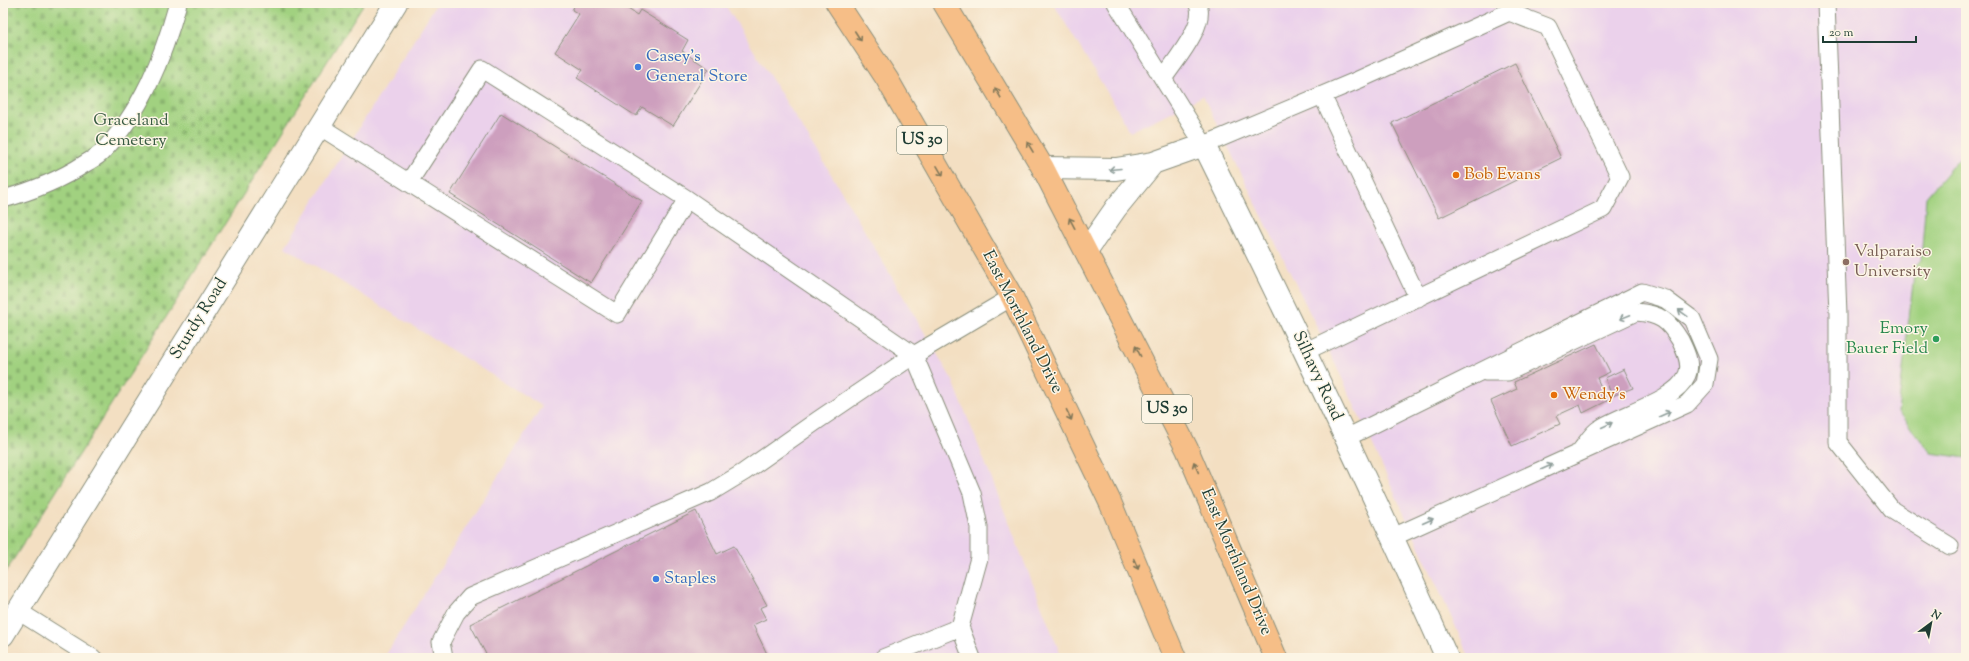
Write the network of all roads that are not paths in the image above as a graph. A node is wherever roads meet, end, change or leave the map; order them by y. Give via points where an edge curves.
1 (178, 3) edge
2 (396, 3) edge
3 (837, 3) edge
4 (944, 3) edge
5 (1116, 3) edge
6 (1197, 3) edge
7 (1826, 3) edge
8 (1163, 79) junction
9 (1322, 95) junction
10 (319, 126) junction
11 (1204, 146) junction
12 (1153, 163) junction
13 (1042, 168) junction
14 (409, 182) junction
15 (3, 199) edge
16 (687, 199) junction
17 (1086, 252) junction
18 (1012, 297) junction
19 (1418, 298) junction
20 (1306, 351) junction
21 (914, 355) junction
22 (1346, 438) junction
23 (1393, 536) junction
24 (1950, 546) dead end
25 (18, 611) junction
26 (960, 627) junction
27 (3, 636) edge
28 (93, 658) edge
29 (444, 658) edge
30 (883, 658) edge
31 (972, 658) edge
32 (1175, 658) edge
33 (1276, 658) edge
34 (1447, 658) edge

1 - 15 lane via 166,46 149,85 127,120 101,153 67,176 27,193
2 - 10 street, Sturdy Road
3 -> 18 highway, East Morthland Drive / US 30 via 887,79
13 -> 4 highway, East Morthland Drive / US 30
5 - 8 lane
6 - 8 lane via 1198,26
7 - 24 lane via 1838,314 1838,442 1892,510
8 - 11 lane
9 - 11 lane
9 - 19 lane
9 - 19 lane via 1509,12 1548,27 1620,177 1603,209
10 - 14 lane
10 - 25 street, Sturdy Road
11 - 12 street
11 - 20 street, Silhavy Road
12 -> 13 street via 1116,169
12 - 17 street via 1116,208
17 -> 13 highway, East Morthland Drive / US 30
14 - 16 lane via 482,69
14 - 16 lane via 617,314
16 - 21 lane
33 -> 17 highway, East Morthland Drive / US 30 via 1188,449
18 - 21 lane
18 -> 32 highway, East Morthland Drive / US 30 via 1110,502
19 - 20 lane
20 - 22 street, Silhavy Road
21 - 26 lane via 972,493 979,527 979,558
21 - 29 lane via 711,492 470,597 456,613 441,642
22 - 23 street, Silhavy Road
23 -> 22 lane via 1687,404 1705,384 1709,359 1692,319 1665,300 1642,292
23 - 34 street, Silhavy Road
25 - 27 street, Sturdy Road
25 - 28 lane
26 - 30 lane
26 - 31 lane

